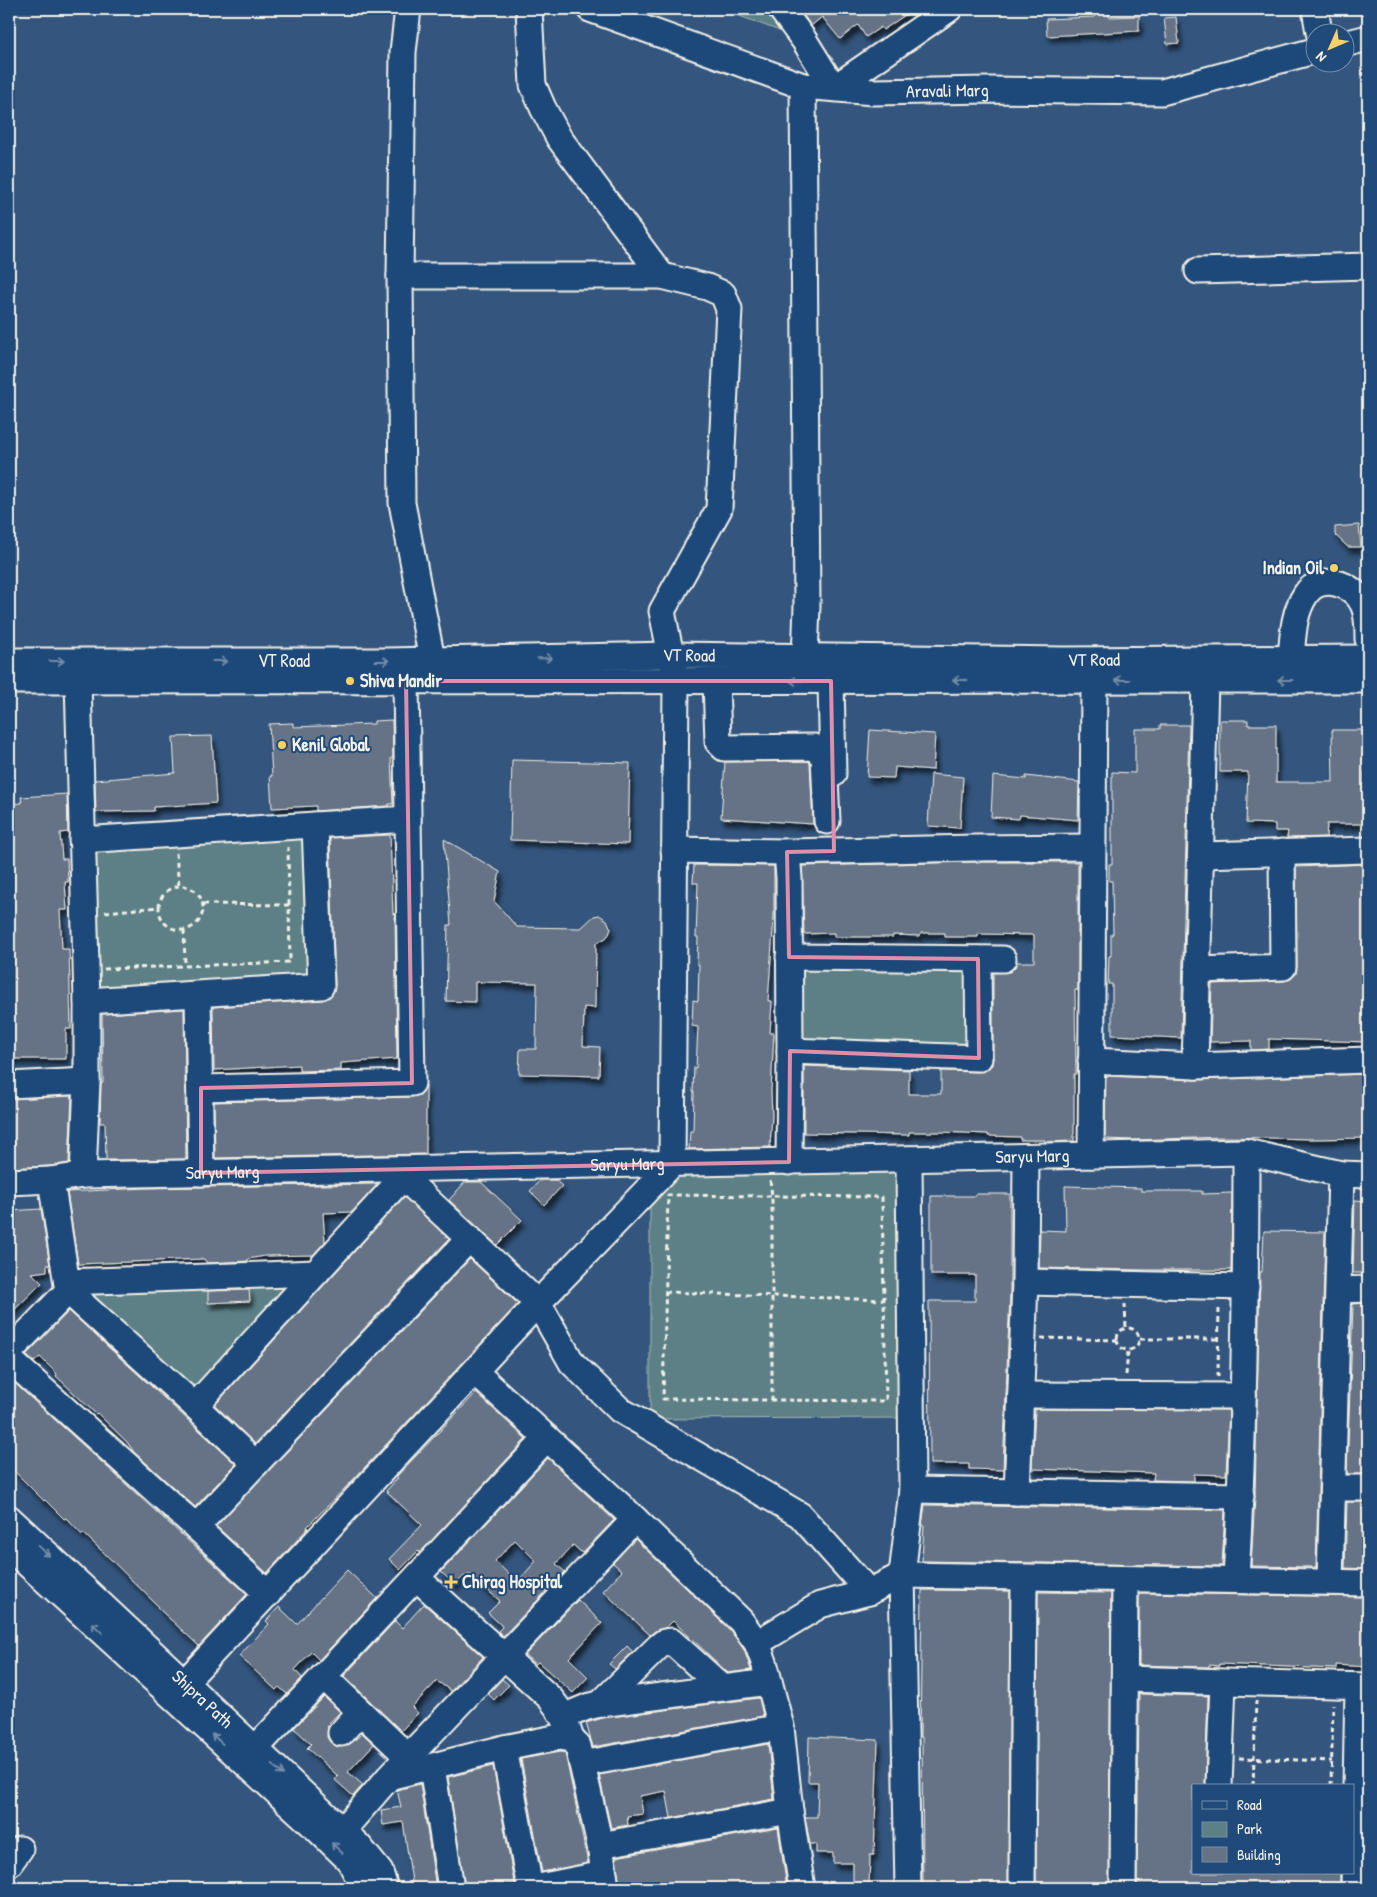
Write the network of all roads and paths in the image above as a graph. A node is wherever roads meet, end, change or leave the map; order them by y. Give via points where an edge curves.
1 (408, 9) edge
2 (529, 9) edge
3 (590, 9) edge
4 (781, 9) edge
5 (1314, 9) edge
6 (934, 13) edge
7 (1316, 22) edge
8 (1368, 38) edge
9 (1354, 42) edge
10 (1304, 54) edge
11 (803, 86) junction
12 (834, 88) junction
13 (1368, 266) edge
14 (1198, 271) dead end
15 (400, 276) junction
16 (662, 276) junction
17 (1368, 639) edge
18 (671, 655) junction
19 (806, 657) junction
20 (1291, 658) junction
21 (1368, 658) edge
22 (432, 660) junction
23 (9, 661) edge
24 (1326, 669) junction
25 (716, 680) junction
26 (1094, 680) junction
27 (1205, 680) junction
28 (1368, 680) edge
29 (9, 681) edge
30 (78, 681) junction
31 (406, 681) junction
32 (676, 681) junction
33 (831, 681) junction
34 (408, 819) junction
35 (826, 821) dead end
36 (315, 825) junction
37 (82, 840) junction
38 (288, 842) dead end
39 (175, 845) dead end
40 (1092, 847) junction
41 (674, 850) junction
42 (1368, 850) edge
43 (834, 851) junction
44 (787, 852) junction
45 (1282, 852) junction
46 (1201, 855) junction
47 (179, 887) junction
48 (203, 904) junction
49 (289, 905) junction
50 (159, 907) junction
51 (84, 913) junction
52 (184, 930) junction
53 (789, 957) junction
54 (978, 959) junction
55 (1003, 959) dead end
56 (185, 966) junction
57 (86, 970) junction
58 (1198, 970) junction
59 (198, 996) junction
60 (87, 1001) junction
61 (790, 1051) junction
62 (1368, 1060) edge
63 (1091, 1061) junction
64 (1195, 1066) junction
65 (86, 1081) junction
66 (9, 1085) edge
67 (201, 1088) junction
68 (1246, 1152) junction
69 (1091, 1156) junction
70 (1026, 1157) junction
71 (909, 1159) junction
72 (779, 1162) junction
73 (672, 1164) junction
74 (201, 1173) junction
75 (400, 1173) junction
76 (1341, 1174) junction
77 (83, 1175) junction
78 (1368, 1175) edge
79 (51, 1180) junction
80 (9, 1182) edge
81 (772, 1196) junction
82 (468, 1239) junction
83 (316, 1273) junction
84 (1025, 1282) junction
85 (67, 1286) junction
86 (1246, 1287) junction
87 (1368, 1289) edge
88 (1338, 1290) junction
89 (665, 1292) junction
90 (772, 1296) junction
91 (1124, 1296) dead end
92 (884, 1300) junction
93 (538, 1303) junction
94 (1219, 1304) dead end
95 (1126, 1328) junction
96 (1023, 1337) junction
97 (1140, 1338) junction
98 (1219, 1339) junction
99 (1117, 1340) junction
100 (1128, 1351) junction
101 (9, 1352) edge
102 (9, 1360) edge
103 (475, 1372) junction
104 (1117, 1376) dead end
105 (1126, 1376) junction
106 (1135, 1376) dead end
107 (1210, 1376) dead end
108 (1021, 1394) junction
109 (1243, 1396) junction
110 (772, 1400) junction
111 (195, 1406) junction
112 (547, 1438) junction
113 (256, 1464) junction
114 (1333, 1488) junction
115 (1368, 1488) edge
116 (912, 1490) junction
117 (1017, 1492) junction
118 (1240, 1496) junction
119 (9, 1518) edge
120 (635, 1519) junction
121 (196, 1527) junction
122 (9, 1547) edge
123 (902, 1575) junction
124 (417, 1578) junction
125 (1024, 1578) junction
126 (1236, 1579) junction
127 (1125, 1580) junction
128 (1330, 1582) junction
129 (1368, 1583) edge
130 (869, 1592) junction
131 (268, 1594) junction
132 (757, 1643) junction
133 (504, 1657) junction
134 (323, 1676) junction
135 (1125, 1679) junction
136 (184, 1682) junction
137 (769, 1682) junction
138 (1223, 1683) junction
139 (1363, 1687) edge
140 (724, 1688) junction
141 (1257, 1692) dead end
142 (1334, 1702) dead end
143 (600, 1704) junction
144 (360, 1712) junction
145 (781, 1727) junction
146 (567, 1728) junction
147 (341, 1733) dead end
148 (504, 1748) junction
149 (255, 1749) junction
150 (408, 1757) junction
151 (1254, 1758) junction
152 (1332, 1761) junction
153 (582, 1764) junction
154 (432, 1766) junction
155 (389, 1777) junction
156 (1219, 1784) edge
157 (1253, 1784) edge
158 (1331, 1784) edge
159 (790, 1811) junction
160 (343, 1830) junction
161 (1354, 1839) edge
162 (600, 1845) junction
163 (605, 1881) edge
164 (364, 1888) edge
165 (385, 1888) edge
166 (451, 1888) edge
167 (530, 1888) edge
168 (534, 1888) edge
169 (802, 1888) edge
170 (908, 1888) edge
171 (1022, 1888) edge
172 (1123, 1888) edge
173 (1354, 1888) edge

1 - 15 street via 403,52
2 - 16 street via 533,85 543,108 559,138
3 - 11 street, Aravali Marg
4 - 12 street
5 - 7 street
6 - 12 street
8 - 9 street
10 - 12 street, Aravali Marg via 1162,92 873,92
11 - 12 street, Aravali Marg
11 - 19 street
13 - 14 street
15 - 16 street
15 - 22 street via 402,503
16 - 18 street via 723,294 729,309 719,509 662,611
17 - 20 street via 1364,604 1350,587 1318,584 1306,593 1299,607
18 - 19 street, VT Road
22 -> 18 street, VT Road
18 - 32 street
19 - 20 street, VT Road
20 - 24 street, VT Road
21 - 24 street, VT Road
23 -> 22 street, VT Road
24 -> 27 street, VT Road
24 - 28 street, VT Road
25 - 32 street, VT Road
33 -> 25 street, VT Road
25 - 35 street via 718,742 724,748 814,747 824,757
27 -> 26 street, VT Road
26 -> 33 street, VT Road
26 - 40 street
27 - 46 street
29 - 30 street, VT Road
30 - 31 street, VT Road
30 - 37 street
31 - 32 street, VT Road
31 - 34 street
32 - 41 street
33 - 43 street
34 - 36 street
34 - 67 street via 412,1083
36 - 37 street
36 - 59 street via 320,986
37 - 51 street
38 - 49 path
39 - 47 path
40 - 43 street
40 - 63 street
41 - 44 street
41 - 73 street
42 - 45 street
43 - 44 street
44 - 53 street
45 - 46 street
45 - 58 street via 1283,967
46 - 58 street
47 - 48 path via 197,893
47 - 50 path via 167,891
48 - 49 path
48 - 52 path via 201,918
49 - 56 path via 290,962
50 - 51 path
50 - 52 path via 160,915 170,927
51 - 57 street
52 - 56 path
53 - 54 street
53 - 61 street
54 - 55 street
54 - 61 street via 979,1058
56 - 57 path
57 - 60 street
58 - 64 street
59 - 60 street
59 - 67 street
60 - 65 street
61 - 72 street
62 - 64 street
63 - 64 street
63 - 69 street
65 - 66 street
65 - 77 street
67 - 74 street
68 - 69 street, Saryu Marg
68 - 76 street, Saryu Marg
68 - 86 street
69 - 70 street, Saryu Marg
70 - 71 street, Saryu Marg
70 - 84 street
71 - 72 street, Saryu Marg
71 - 116 street
72 - 73 street, Saryu Marg
72 - 81 path
73 - 75 street, Saryu Marg
73 - 93 street
74 - 75 street, Saryu Marg
74 - 77 street, Saryu Marg
75 - 82 street
75 - 83 street
76 - 78 street, Saryu Marg
76 - 88 street
77 - 79 street, Saryu Marg
79 - 80 street, Saryu Marg
79 - 85 street
81 - 89 path via 668,1195
81 - 90 path
81 - 92 path via 882,1197
82 - 93 street
82 - 113 street
83 - 85 street
83 - 111 street
84 - 86 street
84 - 96 street
85 - 101 street
85 - 111 street
86 - 109 street
87 - 88 street
88 - 114 street
89 - 90 path
89 - 110 path via 663,1400
90 - 92 path
90 - 110 path
91 - 95 path
92 - 110 path via 886,1401
93 - 103 street
93 - 130 street via 572,1363 620,1410 800,1516
94 - 98 path
95 - 97 path via 1134,1329
95 - 99 path via 1119,1332
96 - 99 path
96 - 108 street
97 - 98 path
97 - 100 path via 1138,1346
98 - 107 path via 1219,1376
99 - 100 path via 1122,1349
100 - 105 path
102 - 121 street
103 - 112 street
103 - 131 street
104 - 105 path
105 - 106 path
108 - 109 street
108 - 117 street
109 - 118 street
111 - 113 street
112 - 120 street
112 - 124 street
113 - 121 street
114 - 115 street
114 - 128 street
116 - 117 street
116 - 123 street
117 - 118 street
118 - 126 street
119 -> 136 street, Shipra Path
120 - 132 street via 741,1621
120 - 133 street
121 - 131 street
164 -> 122 street, Shipra Path via 350,1861 318,1830
123 - 125 street
123 - 130 street
123 - 170 street
124 - 133 street
124 - 134 street
125 - 127 street
125 - 171 street
126 - 127 street
126 - 128 street
127 - 135 street
128 - 129 street
130 - 132 street via 820,1605
131 - 136 street
132 - 137 street
133 - 146 street via 558,1706
133 - 150 street
134 - 144 street
134 - 149 street
135 - 138 street
135 - 172 street
136 - 149 street, Shipra Path
137 - 140 street
137 - 145 street
138 - 139 street
138 - 156 street
139 - 161 street
140 - 143 street
140 - 143 street via 671,1641 659,1646
141 - 151 path
142 - 152 path
143 - 146 street via 587,1707
144 - 147 street
144 - 150 street
145 - 153 street
145 - 159 street
146 - 148 street via 560,1737
146 - 153 street via 578,1746
148 - 154 street
148 - 167 street
149 -> 160 street, Shipra Path
150 - 155 street
151 - 152 path
151 - 157 path
152 - 158 path
153 - 162 street
154 - 155 street
154 - 166 street
155 - 160 street
159 - 162 street
159 - 169 street
160 - 165 street, Shipra Path via 380,1872
161 - 173 street
162 - 163 street
163 - 168 street

